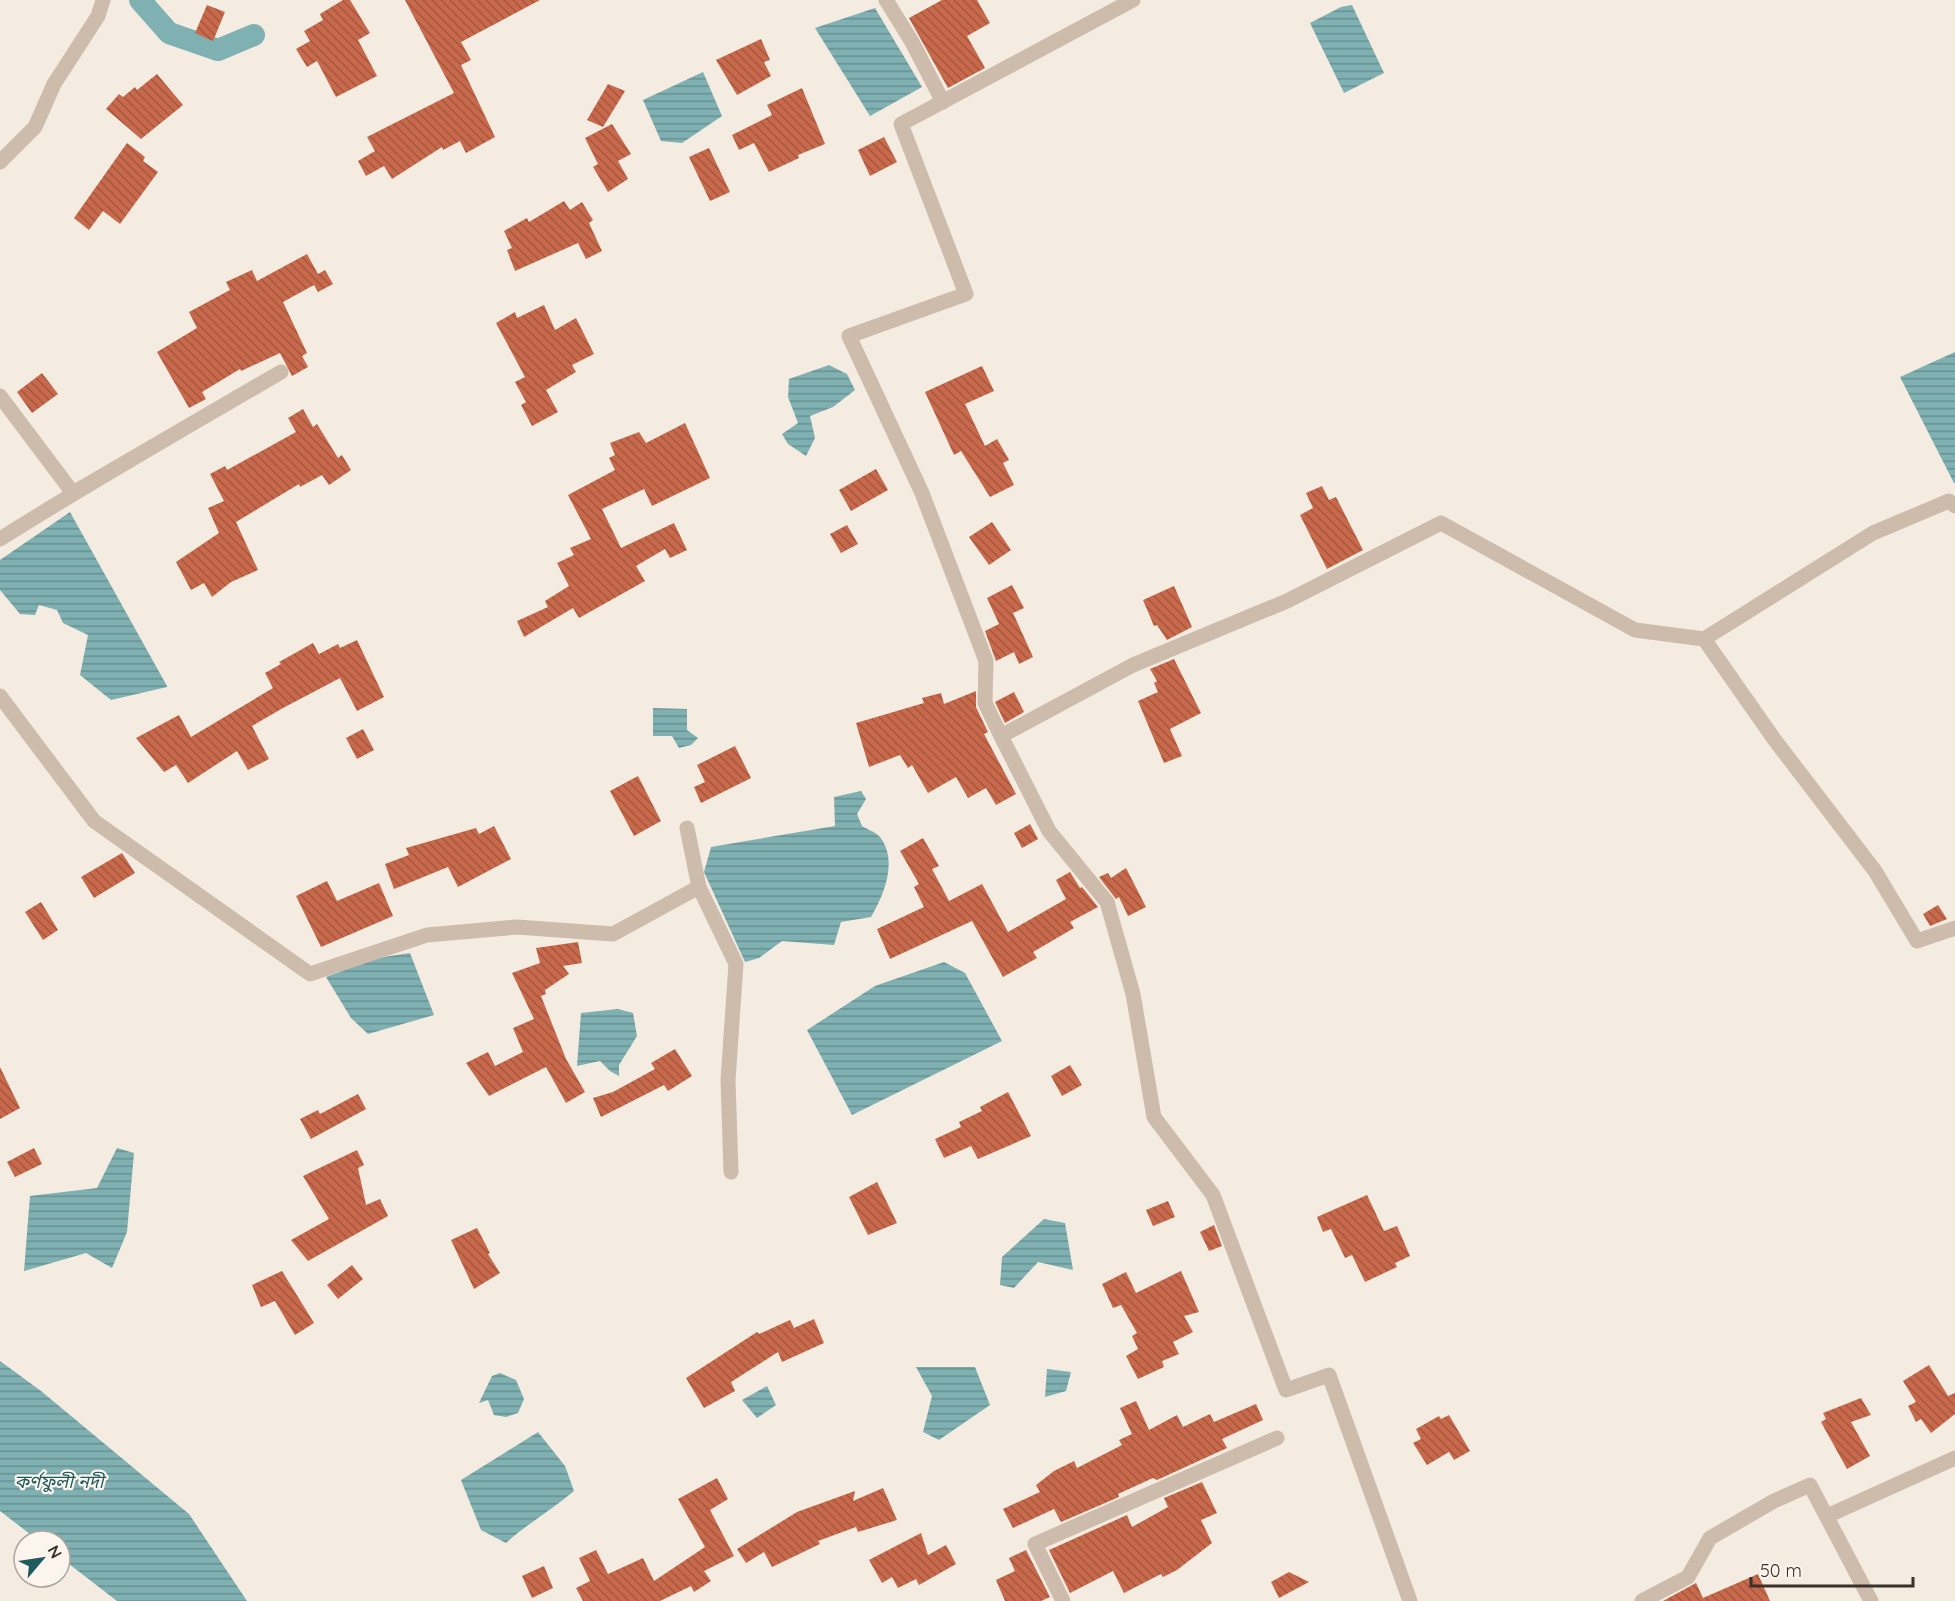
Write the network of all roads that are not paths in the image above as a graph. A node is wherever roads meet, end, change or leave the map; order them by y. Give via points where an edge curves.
1 (103, 0) edge
2 (886, 0) edge
3 (1133, 0) edge
4 (943, 102) junction
5 (0, 162) edge
6 (0, 396) edge
7 (73, 493) junction
8 (1955, 506) edge
9 (0, 539) edge
10 (1704, 639) junction
11 (0, 696) edge
12 (1001, 736) junction
13 (687, 828) dead end
14 (699, 887) junction
15 (1955, 928) edge
16 (731, 1172) dead end
17 (1277, 1438) dead end
18 (1955, 1458) edge
19 (1827, 1516) junction
20 (1063, 1601) edge
21 (1410, 1601) edge
22 (1642, 1601) edge
23 (1871, 1601) edge

1 - 5 street via 98,16 54,84 35,127
2 - 4 street
3 - 4 street
4 - 12 street via 901,124 966,294 849,336 922,493 986,662 985,703
6 - 7 street
7 - 7 street via 252,390 261,384 281,372
7 - 9 street
8 - 10 street via 1949,501 1873,533
10 - 12 street via 1635,630 1441,523 1287,601 1133,665
10 - 15 street via 1875,871 1917,941
11 - 14 street via 94,821 310,974 428,935 518,927 613,934
12 - 21 street via 1048,831 1107,902 1133,994 1154,1117 1213,1195 1287,1390 1329,1375
13 - 14 street
14 - 16 street via 736,964 728,1080
17 - 20 street via 1035,1544
18 - 19 street
19 - 22 street via 1810,1485 1710,1538 1688,1577
19 - 23 street

